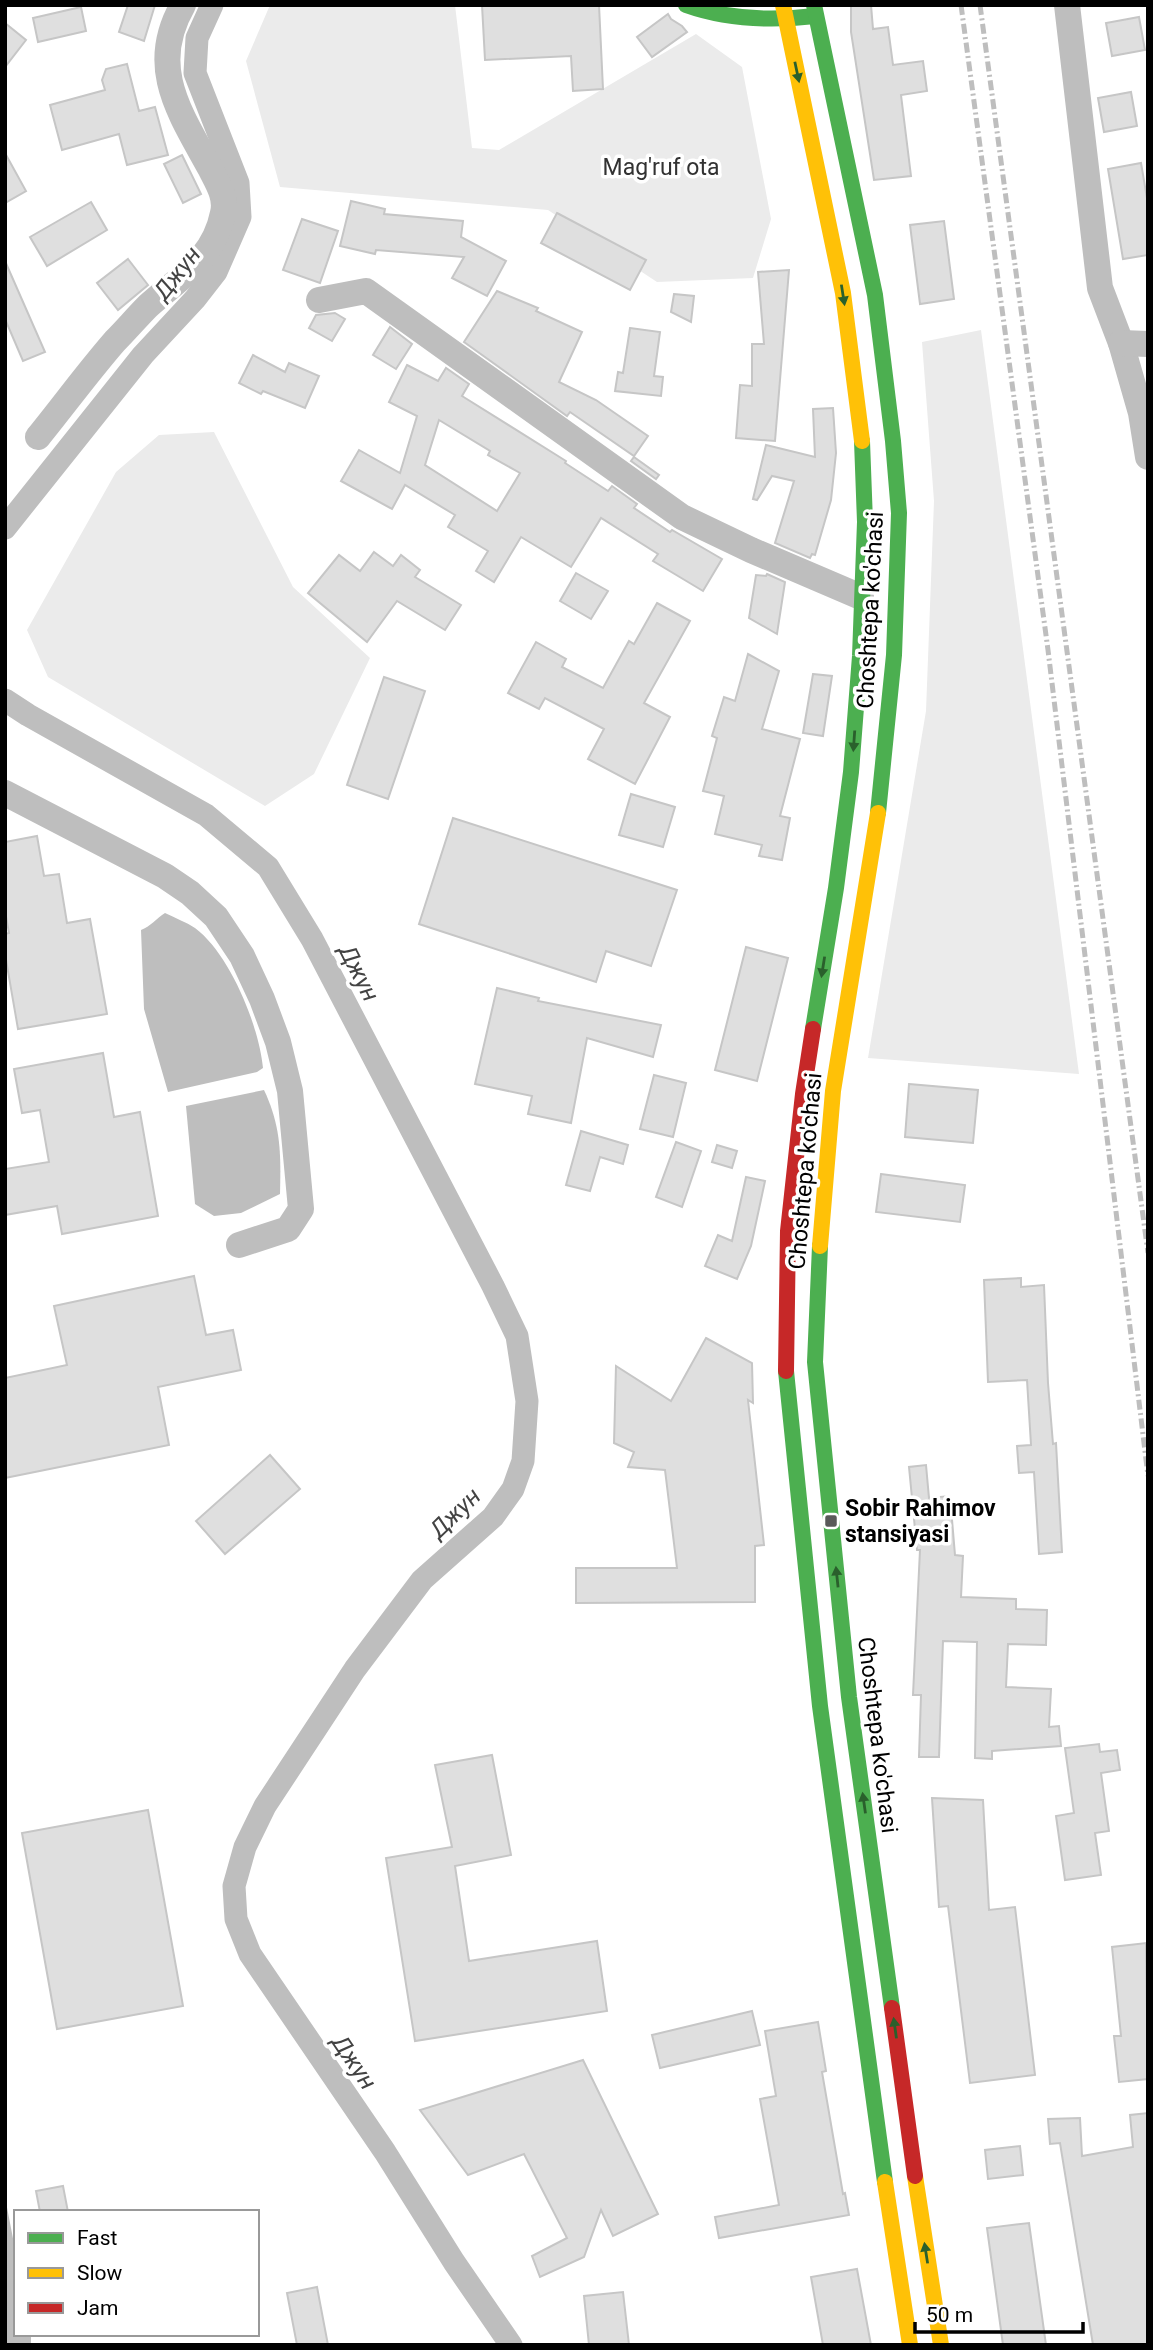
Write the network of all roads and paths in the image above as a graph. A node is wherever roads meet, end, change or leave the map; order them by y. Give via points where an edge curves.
1 (183, 5) edge
2 (686, 5) edge
3 (1067, 5) edge
4 (815, 11) edge
5 (785, 13) edge
6 (319, 300) dead end
7 (1121, 343) junction
8 (1148, 344) edge
9 (38, 437) dead end
10 (1148, 457) edge
11 (861, 597) junction
12 (5, 793) edge
13 (239, 1245) dead end
14 (910, 2345) edge
15 (941, 2345) edge

1 - 9 street via 166,53 168,82 222,191 224,211 215,239 202,260 146,308 114,343
2 - 5 main road via 703,13
3 - 7 street via 1100,288
4 - 5 main road
15 -> 4 main road, Choshtepa ko'chasi via 849,1697 815,1362 833,1091 883,776 894,655 899,513 874,295
5 -> 11 main road, Choshtepa ko'chasi via 843,293 863,447
6 - 11 street via 366,291 682,517
7 - 8 street
7 - 10 street
11 -> 14 main road, Choshtepa ko'chasi via 851,772 803,1094 788,1231 786,1374 820,1706
12 - 13 street via 165,876 216,918 242,956 278,1042 290,1091 301,1209 288,1229

